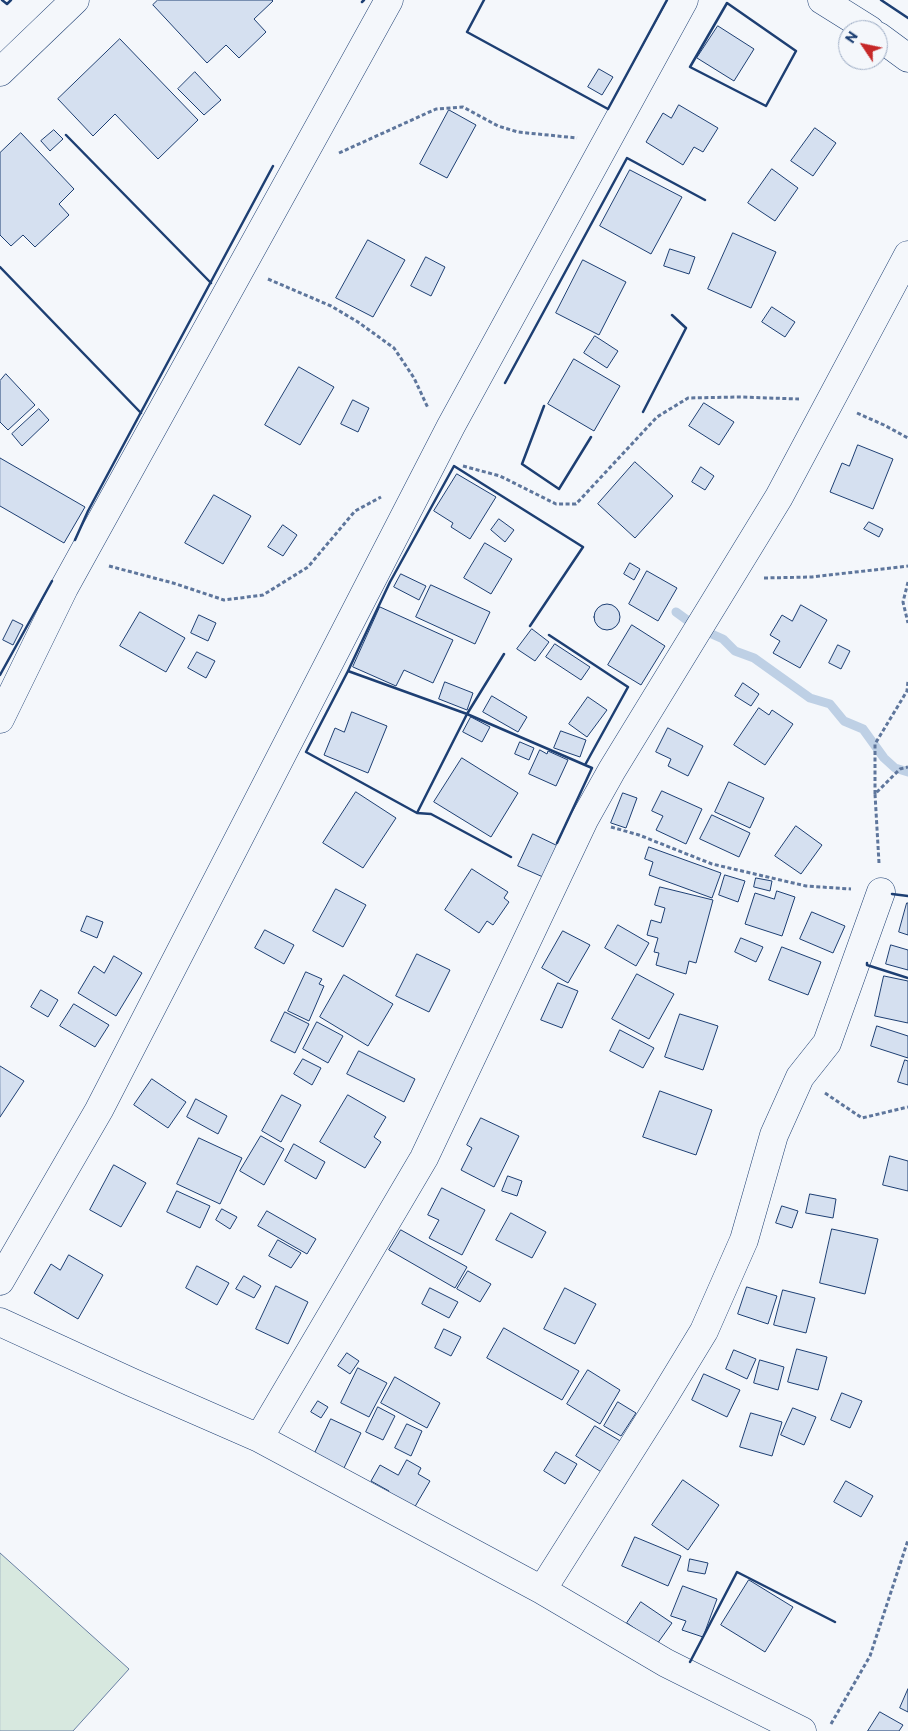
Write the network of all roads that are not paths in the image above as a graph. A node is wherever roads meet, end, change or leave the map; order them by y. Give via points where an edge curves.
1 (75, 0) edge
2 (389, 0) edge
3 (684, 0) edge
4 (822, 0) edge
5 (854, 20) edge
6 (888, 43) edge
7 (908, 58) edge
8 (0, 72) edge
9 (908, 254) edge
10 (0, 720) edge
11 (881, 892) road end
12 (0, 1281) edge
13 (0, 1322) edge
14 (259, 1438) junction
15 (542, 1590) junction
16 (802, 1731) edge

1 - 8 street
2 - 10 street via 64,588
3 - 12 street via 451,426 99,1110
4 - 5 street
6 - 7 street
9 - 14 street via 792,474 584,820 424,1158
11 - 15 street via 827,1043 800,1077 774,1135 744,1240 704,1331
13 - 14 street
14 - 15 street
15 - 16 street via 666,1662

